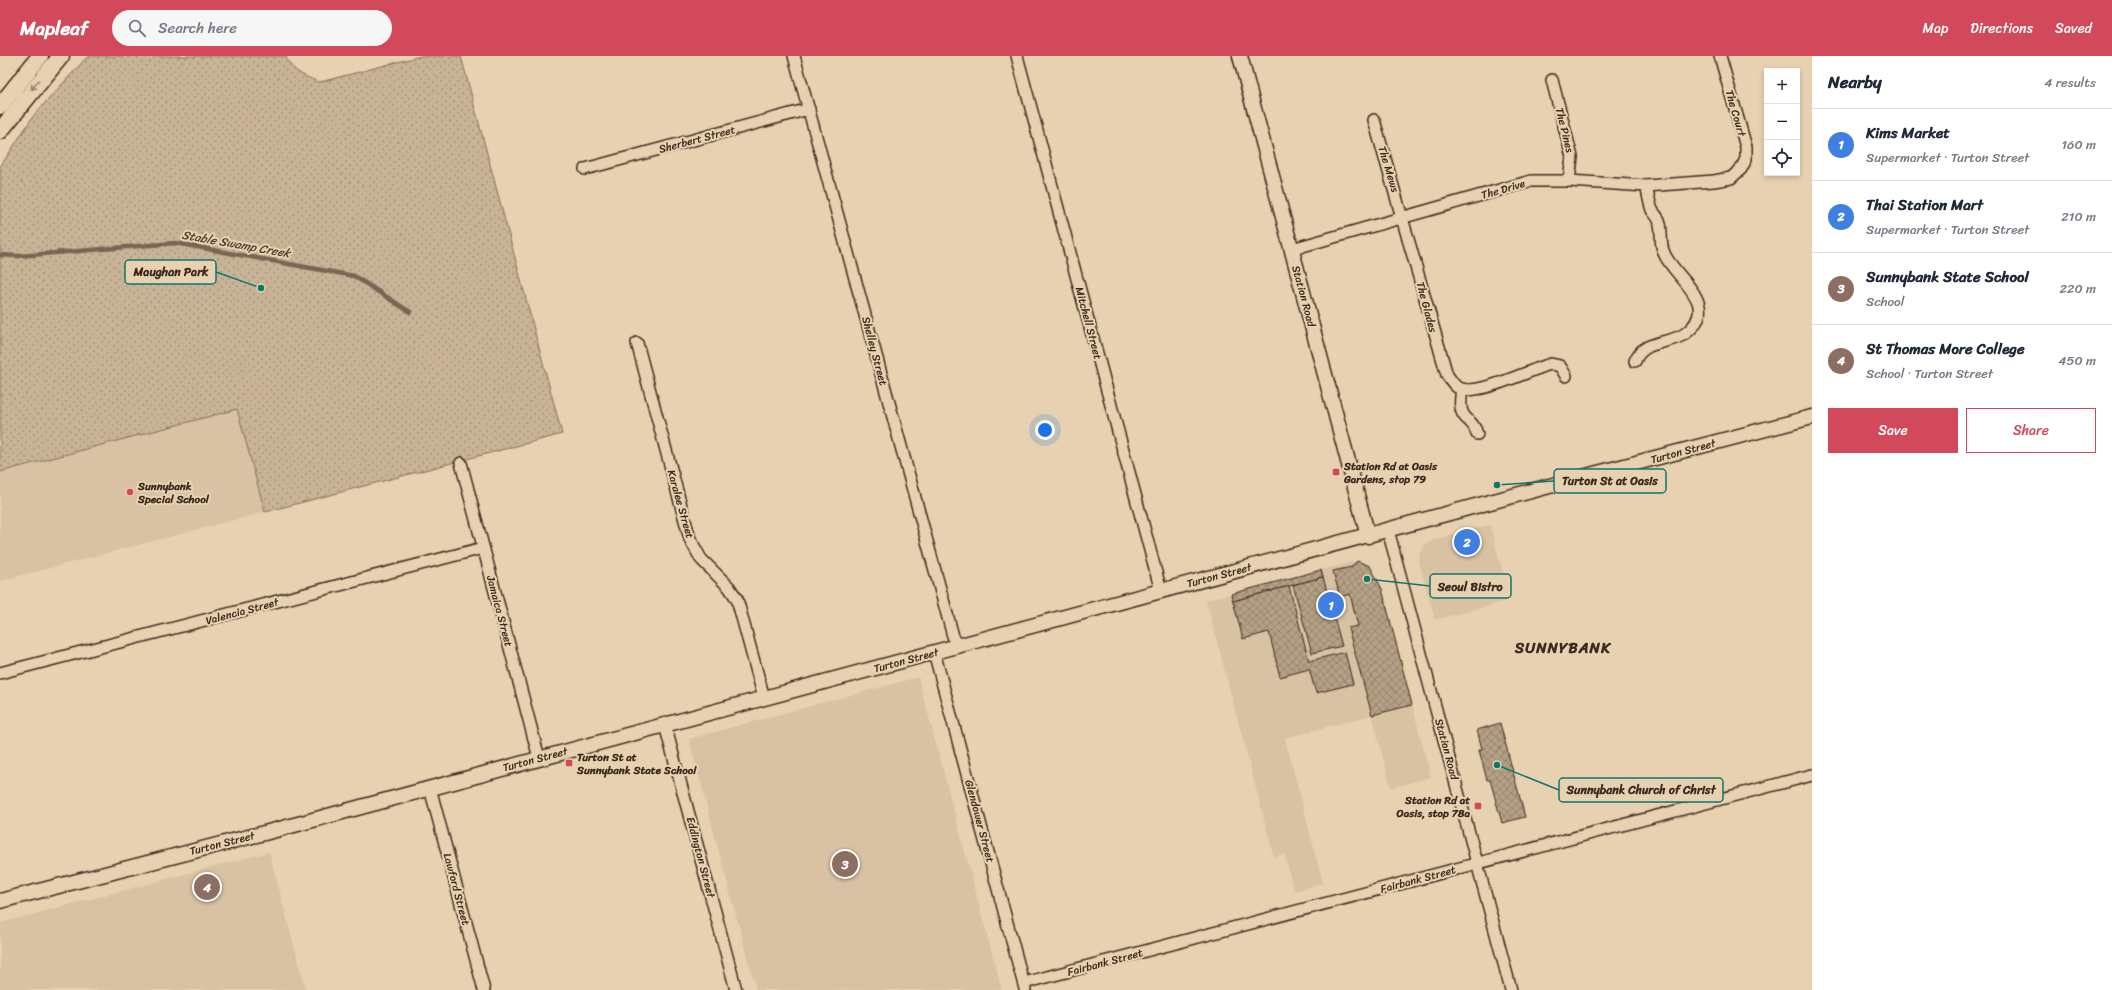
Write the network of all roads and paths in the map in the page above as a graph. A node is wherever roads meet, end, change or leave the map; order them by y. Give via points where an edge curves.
1 (40, 56) edge
2 (61, 56) edge
3 (794, 56) edge
4 (1017, 56) edge
5 (1240, 56) edge
6 (1720, 56) edge
7 (1552, 80) dead end
8 (0, 106) edge
9 (809, 109) junction
10 (1374, 120) dead end
11 (0, 130) edge
12 (585, 169) dead end
13 (1741, 169) joint
14 (1569, 181) junction
15 (1646, 186) junction
16 (1403, 218) junction
17 (1292, 249) junction
18 (637, 344) dead end
19 (1635, 361) dead end
20 (1566, 376) dead end
21 (1462, 389) junction
22 (1812, 417) edge
23 (1477, 434) dead end
24 (461, 463) dead end
25 (1388, 530) junction
26 (1368, 536) junction
27 (483, 548) junction
28 (1161, 591) junction
29 (956, 647) junction
30 (934, 652) junction
31 (0, 673) edge
32 (764, 698) junction
33 (666, 725) junction
34 (539, 758) junction
35 (1812, 775) edge
36 (430, 788) junction
37 (1477, 863) junction
38 (0, 901) edge
39 (1025, 987) edge
40 (484, 990) edge
41 (736, 990) edge
42 (1511, 990) edge

1 - 8 main road
2 -> 11 main road
3 - 9 street, Shelley Street
4 - 28 street, Mitchell Street
5 - 17 street, Station Road
6 - 13 street, The Court via 1746,147 1746,159
7 - 14 street, The Pines via 1572,157
9 - 12 street, Sherbert Street
9 - 29 street, Shelley Street
10 - 16 street, The Mews
13 - 15 street, The Drive via 1731,178
14 - 15 street, The Drive
14 - 16 street, The Drive via 1531,180
15 - 19 street via 1652,209 1659,220 1664,254 1693,291 1699,310 1695,326 1680,337 1647,346 1638,353
16 - 17 street, The Drive
16 - 21 street, The Glades via 1440,357 1447,375
17 - 26 street, Station Road
18 - 32 street, Karalee Street via 690,539 701,559 729,587 737,599
20 - 21 street via 1560,366 1551,364 1486,387
21 - 23 street via 1462,413 1474,424
22 - 25 street, Turton Street
24 - 27 street, Jamaica Street
25 - 26 street, Turton Street
25 - 37 street, Station Road
26 - 28 street, Turton Street
27 - 31 street, Valencia Street
27 - 34 street, Jamaica Street
28 - 29 street, Turton Street
29 - 30 street, Turton Street
30 - 32 street, Turton Street
30 - 39 street, Glendower Street
32 - 33 street, Turton Street
33 - 34 street, Turton Street
33 - 41 street, Eddington Street
34 - 36 street, Turton Street
35 - 37 street, Fairbank Street
36 - 38 street, Turton Street
36 - 40 street, Lawford Street
37 - 39 street, Fairbank Street
37 - 42 street, Station Road

